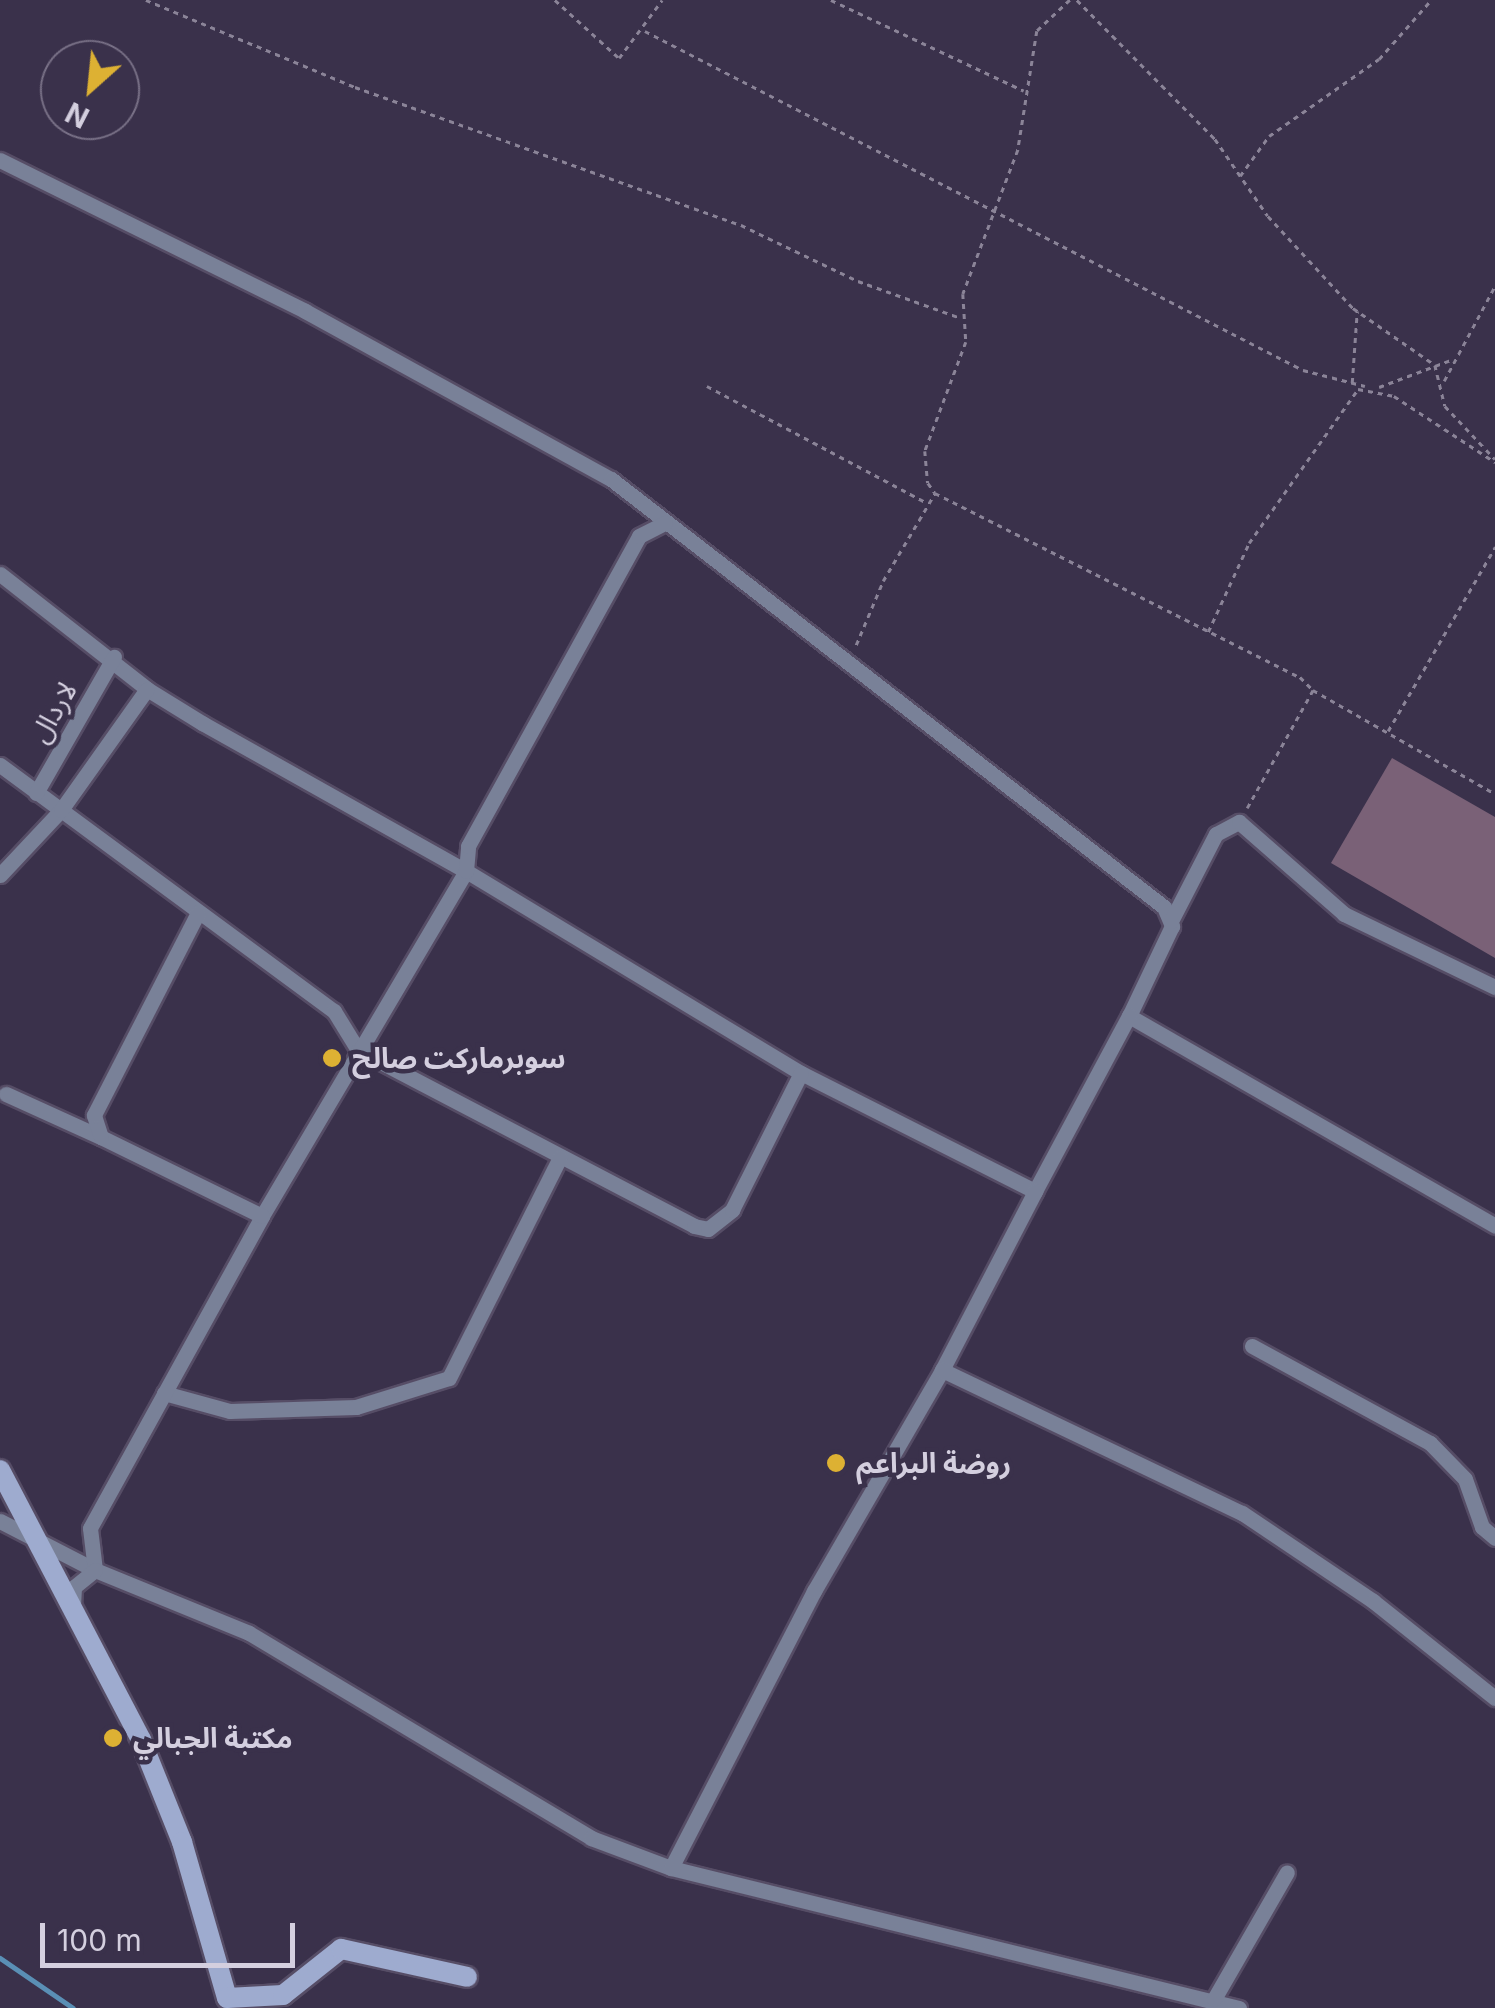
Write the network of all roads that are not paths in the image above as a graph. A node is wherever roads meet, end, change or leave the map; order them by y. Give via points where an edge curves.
1 (0, 160) edge
2 (634, 498) junction
3 (665, 522) junction
4 (639, 536) junction
5 (0, 574) edge
6 (114, 657) junction
7 (148, 689) junction
8 (0, 765) edge
9 (36, 792) junction
10 (61, 810) junction
11 (466, 871) junction
12 (0, 875) edge
13 (198, 912) junction
14 (1171, 921) junction
15 (1495, 986) edge
16 (1129, 1016) junction
17 (358, 1050) junction
18 (801, 1074) junction
19 (6, 1094) dead end
20 (101, 1137) junction
21 (560, 1157) junction
22 (1035, 1192) junction
23 (262, 1216) junction
24 (1495, 1226) edge
25 (1252, 1346) dead end
26 (942, 1370) junction
27 (164, 1393) junction
28 (0, 1470) edge
29 (0, 1521) edge
30 (34, 1536) junction
31 (1495, 1538) edge
32 (95, 1570) junction
33 (73, 1614) junction
34 (1495, 1698) edge
35 (671, 1868) junction
36 (1287, 1872) dead end
37 (468, 1977) dead end
38 (1214, 1999) junction
39 (229, 2003) edge
40 (1239, 2008) edge

1 - 2 street via 305,311 580,461
2 - 3 street
2 - 4 street
3 - 4 street
3 - 14 street via 1154,899
4 - 11 street via 468,846
5 - 6 street
6 - 7 street
6 - 9 street, لاردال
7 - 10 street
7 - 11 street
8 - 9 street
9 - 10 street
10 - 12 street
10 - 13 street
11 - 17 street
11 - 18 street
13 - 17 street via 334,1011
13 - 20 street via 96,1104
14 - 15 street via 1216,834 1239,822 1344,914
14 - 16 street
16 - 22 street
16 - 24 street
17 - 21 street
17 - 23 street
18 - 21 street via 732,1210 708,1228
18 - 22 street
19 - 20 street
20 - 23 street
21 - 27 street via 449,1378 356,1407 230,1411
22 - 26 street
23 - 27 street
25 - 31 street via 1430,1444 1465,1479 1482,1527
26 - 34 street via 1242,1514 1373,1601
26 - 35 street via 822,1576
27 - 32 street via 90,1528
28 - 30 street
29 - 30 street
30 - 32 street
30 - 33 street
32 - 33 street via 74,1588
32 - 35 street via 249,1633 551,1817
33 - 39 street via 141,1740 182,1842
35 - 38 street
36 - 38 street
37 - 39 street via 340,1950 283,1995
38 - 40 street

